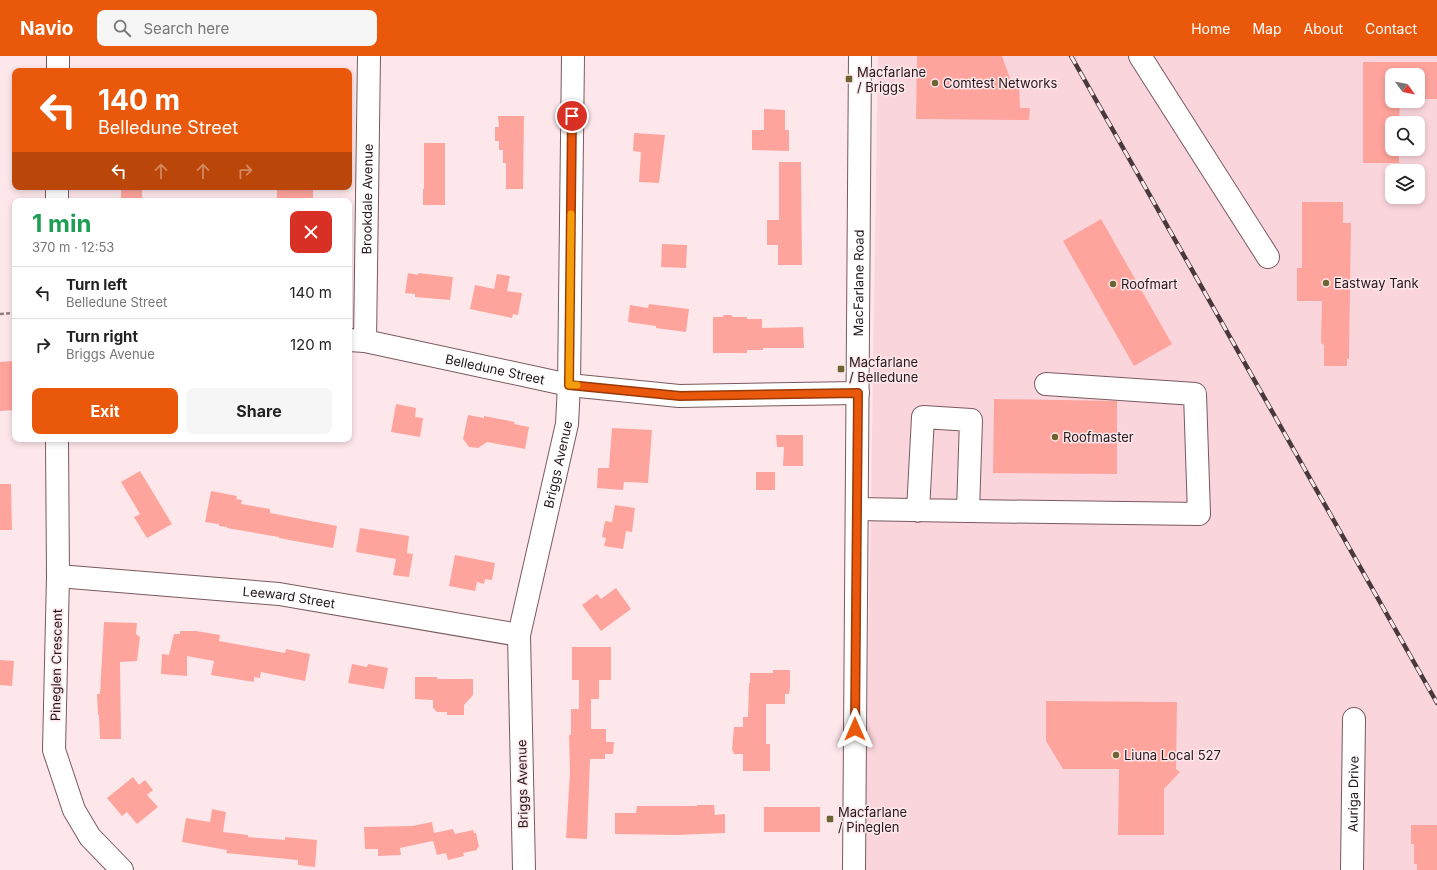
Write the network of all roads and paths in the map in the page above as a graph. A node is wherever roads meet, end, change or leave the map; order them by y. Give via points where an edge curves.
1 (58, 56) edge
2 (369, 56) edge
3 (573, 56) edge
4 (860, 56) edge
5 (1140, 56) edge
6 (58, 68) edge
7 (1268, 257) dead end
8 (12, 313) edge
9 (0, 314) edge
10 (357, 341) edge
11 (1046, 384) dead end
12 (569, 385) junction
13 (858, 393) junction
14 (57, 442) edge
15 (857, 509) junction
16 (918, 511) junction
17 (968, 511) junction
18 (58, 576) junction
19 (519, 635) junction
20 (1354, 719) dead end
21 (122, 870) edge
22 (524, 870) edge
23 (854, 870) edge
24 (1352, 870) edge

1 - 6 street
2 - 10 street, Brookdale Avenue
3 - 12 street, Briggs Avenue
4 - 13 street, MacFarlane Road
5 - 7 street
8 - 9 path
10 - 12 street, Belledune Street
11 - 17 street via 1195,394 1199,514
12 - 13 street, Belledune Street via 680,396
12 - 19 street, Briggs Avenue via 567,424
13 - 15 street, MacFarlane Road
14 - 18 street, Pineglen Crescent
15 - 16 street
15 - 23 street, MacFarlane Road
16 - 17 street
16 - 17 street via 923,418 971,420
18 - 19 street, Leeward Street via 279,594
18 - 21 street, Pineglen Crescent via 54,750 74,810 90,838
19 - 22 street, Briggs Avenue
20 - 24 street, Auriga Drive

